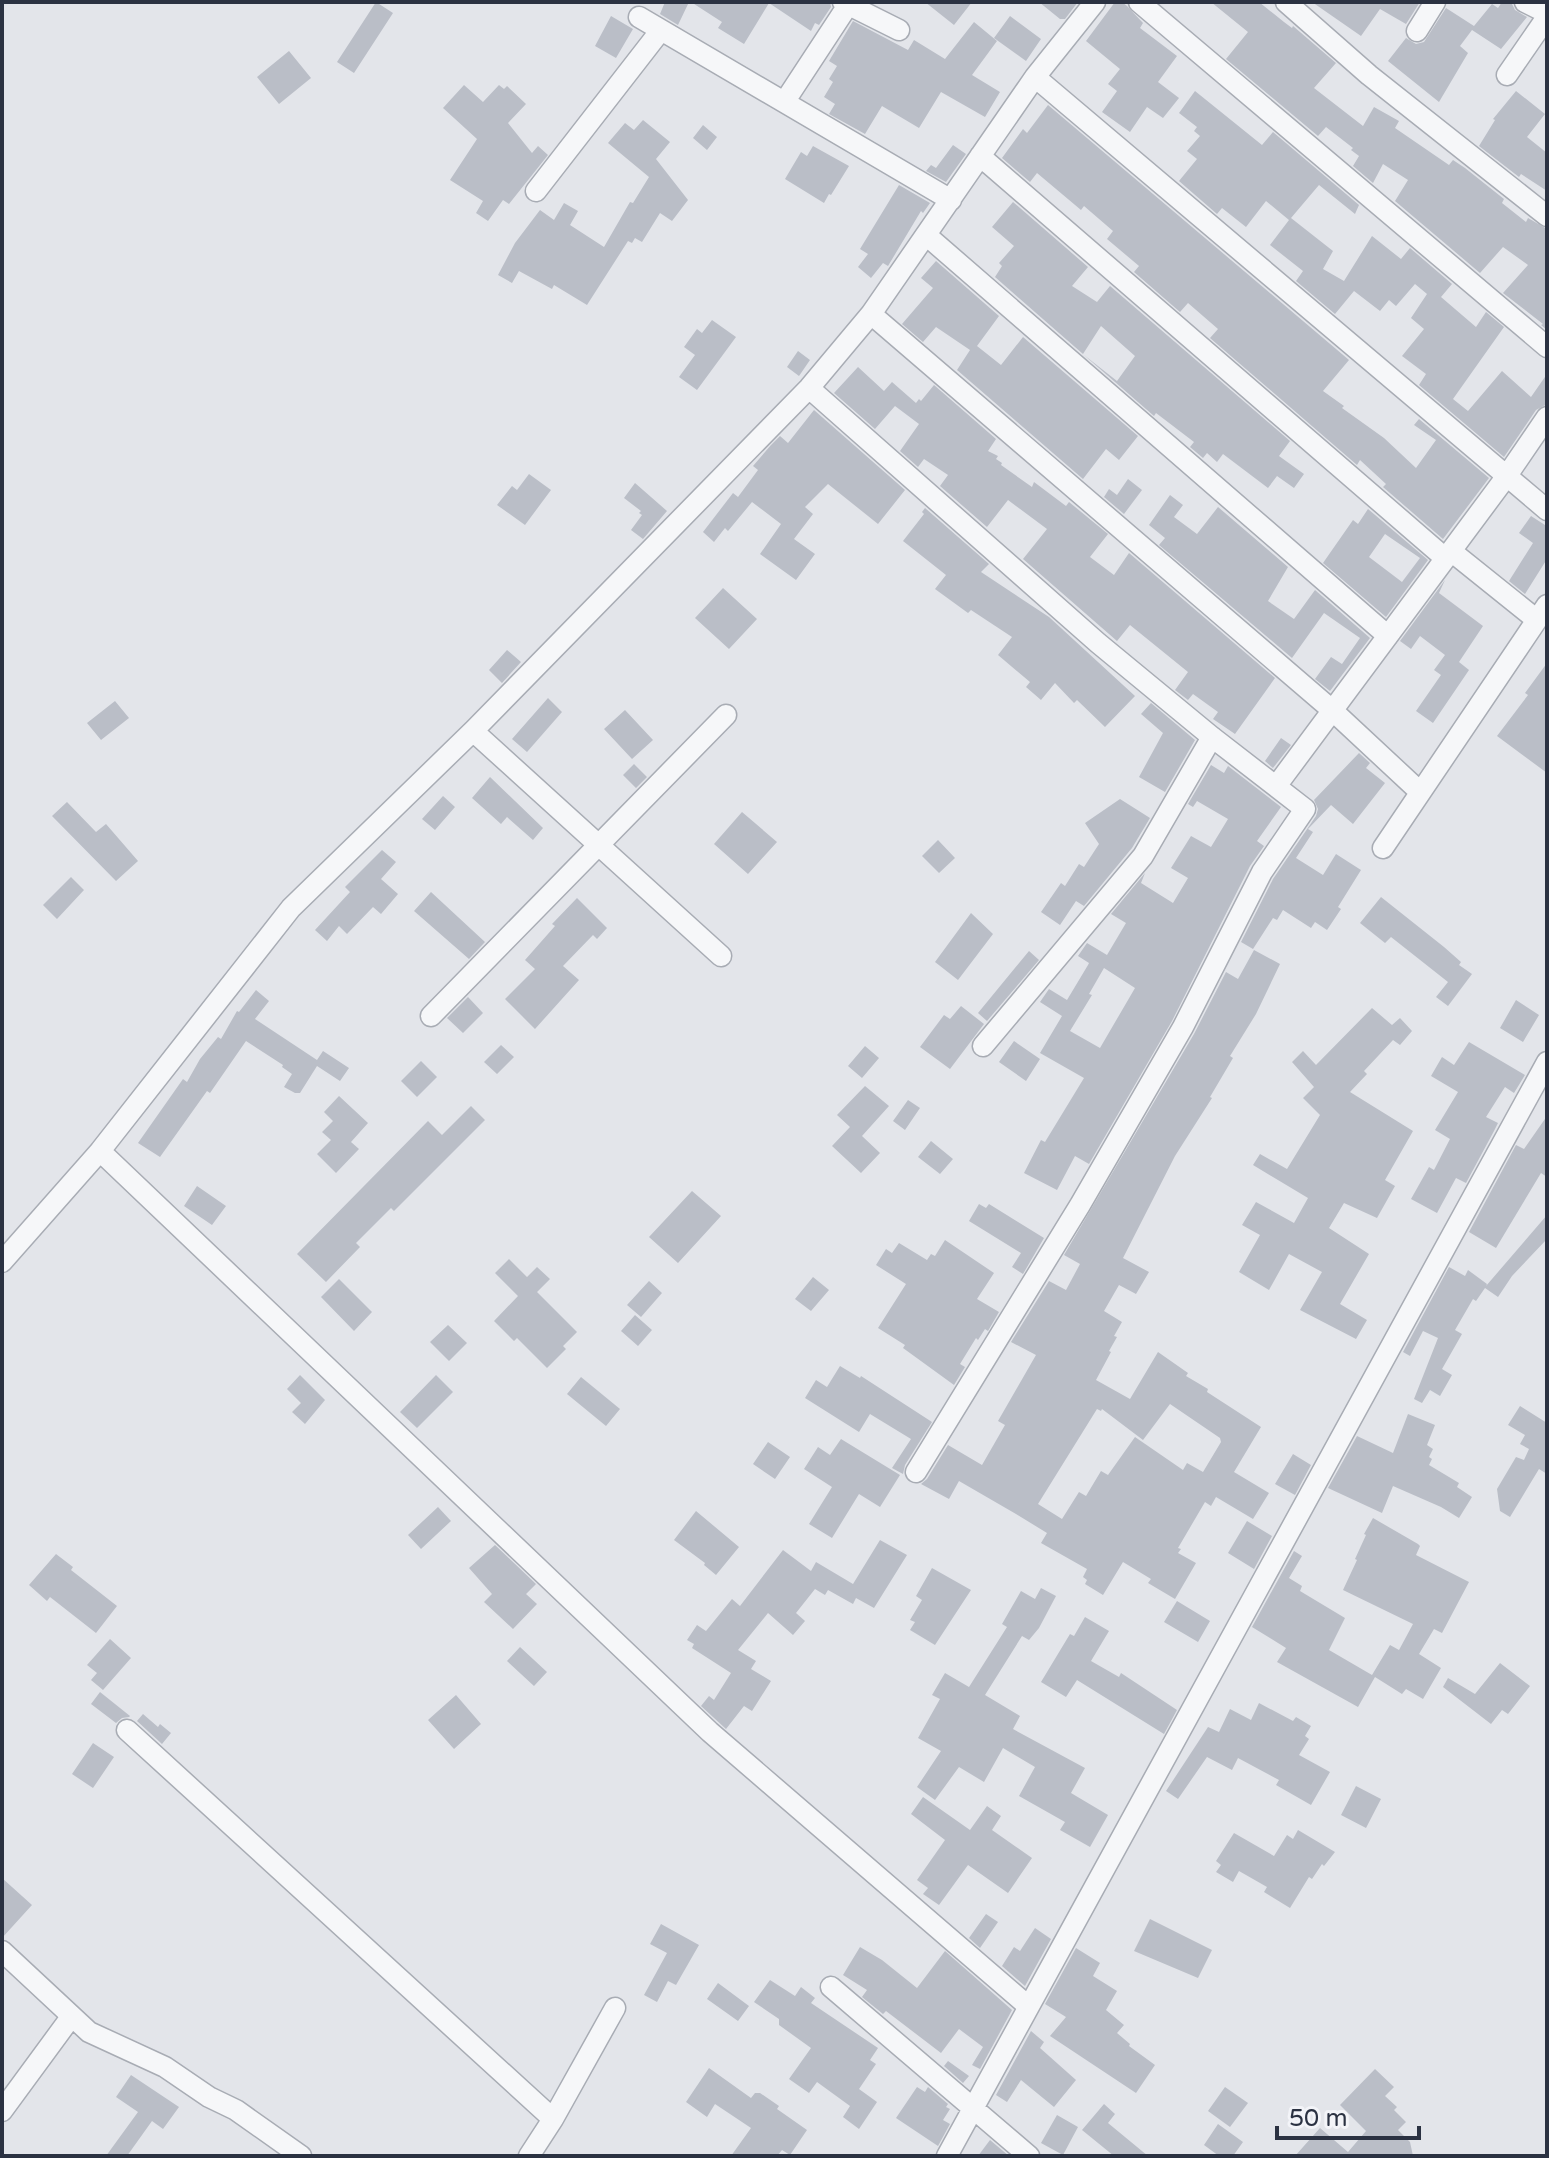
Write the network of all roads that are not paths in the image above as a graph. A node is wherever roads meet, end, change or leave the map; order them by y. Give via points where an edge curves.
1 (1095, 2) edge
2 (1139, 2) edge
3 (1286, 2) edge
4 (1435, 2) edge
5 (1525, 2) edge
6 (847, 3) edge
7 (1547, 15) edge
8 (639, 17) dead end
9 (661, 30) junction
10 (899, 30) dead end
11 (1417, 31) dead end
12 (1507, 75) dead end
13 (1035, 77) junction
14 (785, 101) junction
15 (980, 156) junction
16 (536, 191) dead end
17 (951, 200) junction
18 (1547, 216) edge
19 (926, 235) junction
20 (871, 314) junction
21 (1547, 347) edge
22 (809, 388) junction
23 (1547, 417) edge
24 (1506, 477) junction
25 (1547, 510) edge
26 (1448, 555) junction
27 (1542, 612) edge
28 (1388, 636) junction
29 (1332, 710) junction
30 (726, 715) dead end
31 (473, 731) junction
32 (1212, 737) junction
33 (1277, 785) junction
34 (1419, 791) junction
35 (598, 845) junction
36 (1383, 848) dead end
37 (721, 956) dead end
38 (431, 1016) dead end
39 (983, 1046) dead end
40 (1547, 1062) edge
41 (100, 1151) junction
42 (2, 1262) edge
43 (916, 1472) dead end
44 (127, 1730) dead end
45 (2, 1951) edge
46 (831, 1987) dead end
47 (1028, 2006) junction
48 (615, 2008) dead end
49 (71, 2017) junction
50 (973, 2107) junction
51 (2, 2111) edge
52 (553, 2119) junction
53 (301, 2156) edge
54 (529, 2156) edge
55 (947, 2156) edge
56 (1029, 2156) edge

1 - 13 street
2 - 21 street
3 - 18 street
4 - 11 street
5 - 7 street
6 - 10 street
6 - 14 street
7 - 12 street
8 - 9 street
9 - 14 street
9 - 16 street
13 - 15 street
13 - 24 street
14 - 17 street
15 - 17 street
15 - 26 street
17 - 19 street
19 - 20 street
19 - 28 street
20 - 22 street
20 - 29 street
22 - 31 street
22 - 32 street
23 - 24 street
24 - 25 street
24 - 26 street
26 - 27 street
26 - 28 street
27 - 34 street
28 - 29 street
29 - 33 street
29 - 34 street
30 - 35 street
31 - 35 street
31 - 41 street via 291,908
32 - 33 street
32 - 39 street via 1143,856
33 - 43 street via 1305,809 1262,872 1183,1027 1088,1192
34 - 36 street
35 - 37 street
35 - 38 street
40 - 47 street
41 - 42 street
41 - 47 street via 710,1732
44 - 52 street
45 - 49 street
46 - 50 street
47 - 50 street
48 - 52 street
49 - 51 street
49 - 53 street via 89,2032 165,2067
50 - 55 street
50 - 56 street
52 - 54 street

